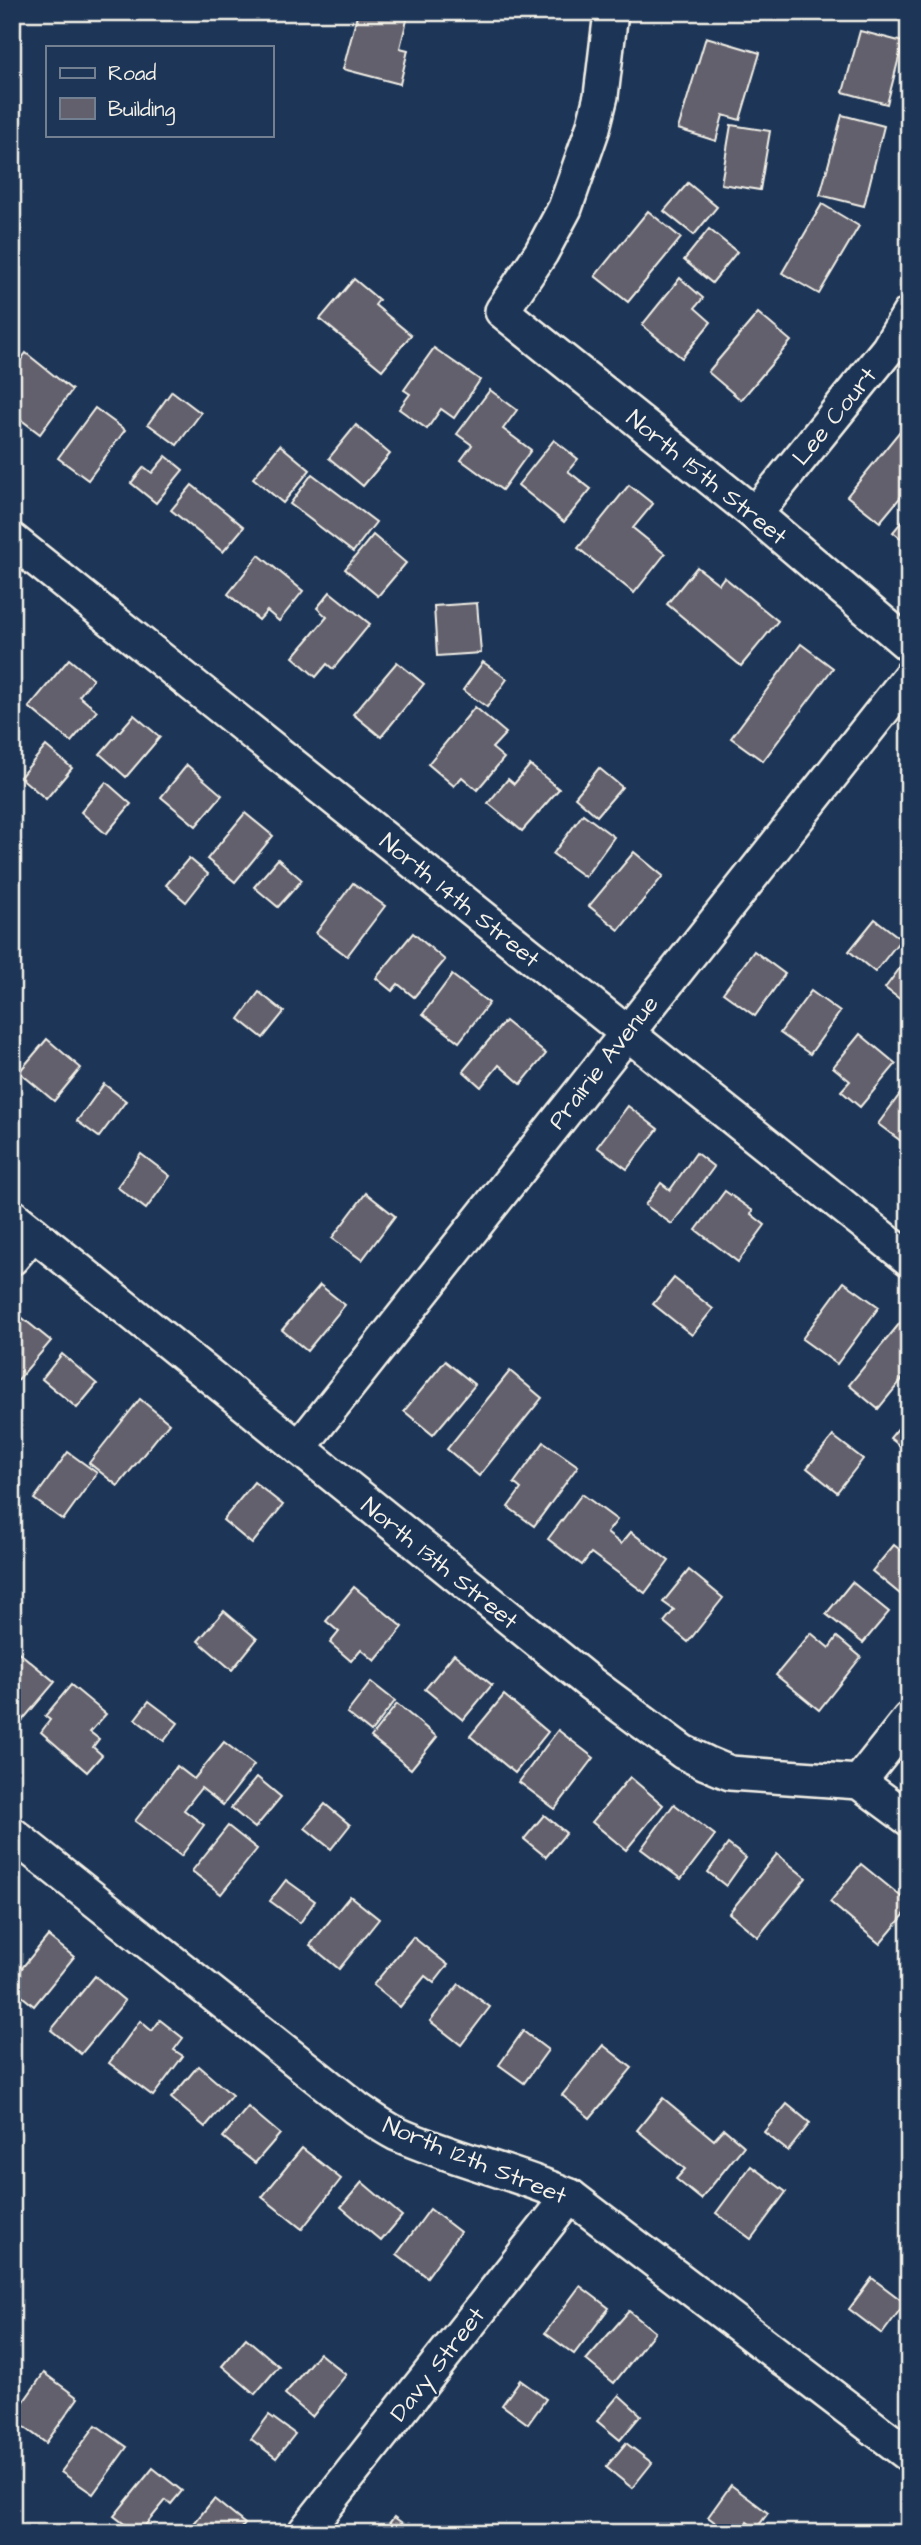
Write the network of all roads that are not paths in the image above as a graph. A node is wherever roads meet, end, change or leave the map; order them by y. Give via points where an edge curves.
1 (611, 12) edge
2 (909, 314) edge
3 (755, 514) junction
4 (12, 540) edge
5 (909, 645) edge
6 (909, 677) edge
7 (626, 1033) junction
8 (23, 1224) edge
9 (12, 1258) edge
10 (909, 1259) edge
11 (299, 1448) junction
12 (909, 1719) edge
13 (859, 1782) junction
14 (909, 1819) edge
15 (12, 1834) edge
16 (570, 2196) junction
17 (909, 2455) edge
18 (304, 2533) edge

1 - 3 street, North 15th Street via 601,96 565,208 502,311
2 - 3 street, Lee Court via 888,349
3 - 5 street, North 15th Street
4 - 7 street, North 14th Street
6 - 7 street, Prairie Avenue
7 - 10 street, North 14th Street
7 - 11 street, Prairie Avenue
8 - 9 street
8 - 11 street, North 13th Street
11 - 13 street, North 13th Street via 590,1683 683,1752 730,1773
12 - 13 street
13 - 14 street
15 - 16 street, North 12th Street via 356,2108 395,2133
16 - 17 street, North 12th Street
16 - 18 street, Davy Street

